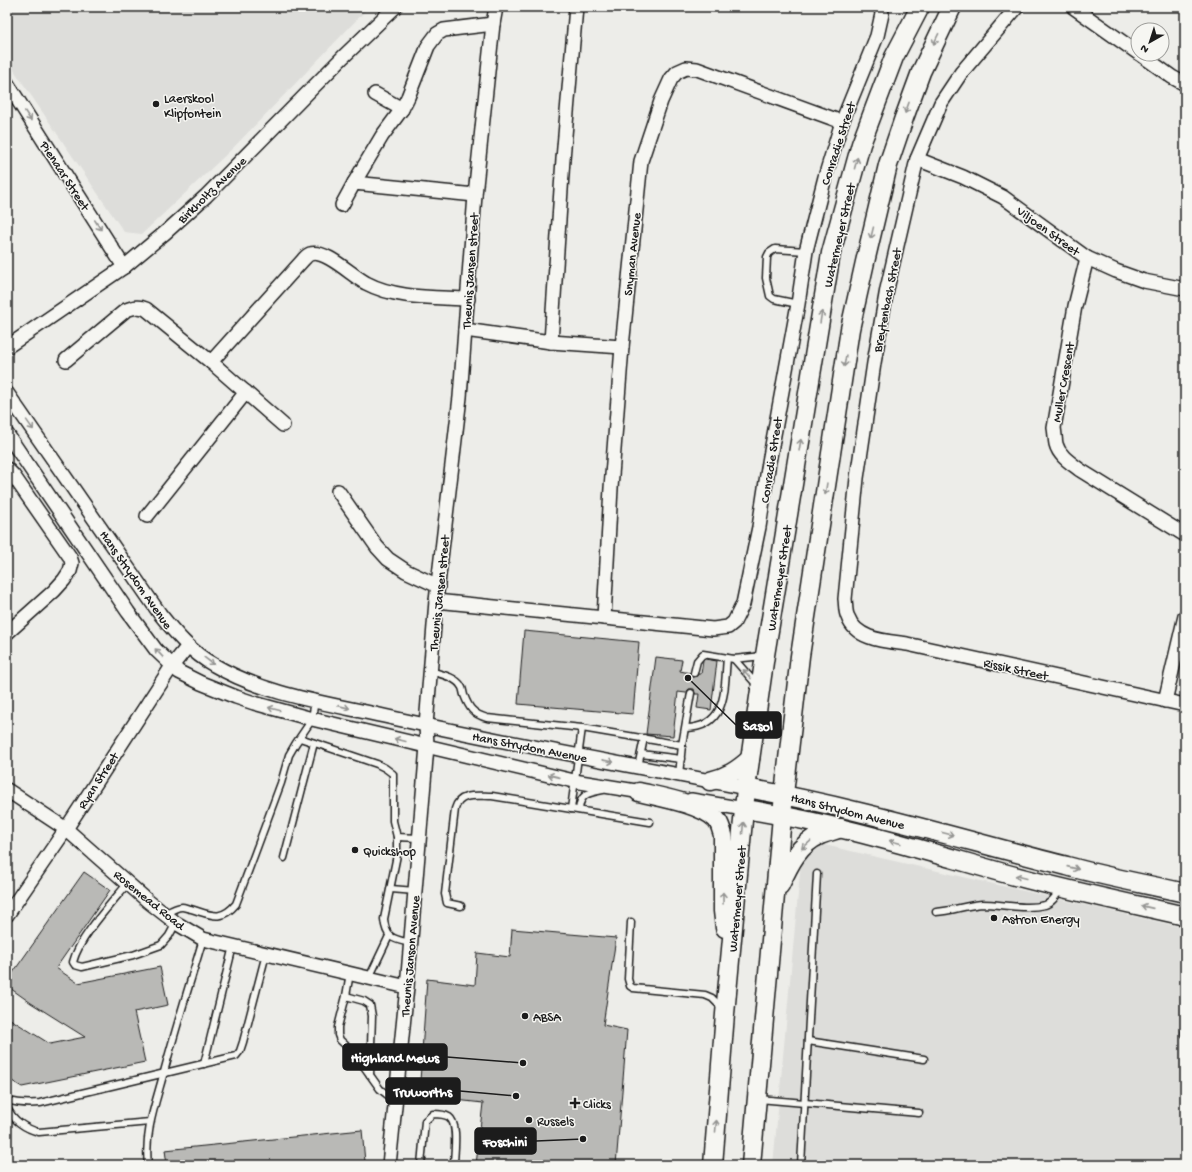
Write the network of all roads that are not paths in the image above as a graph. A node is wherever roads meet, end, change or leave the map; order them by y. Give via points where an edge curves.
1 (395, 7) edge
2 (496, 7) edge
3 (576, 7) edge
4 (881, 7) edge
5 (1018, 7) edge
6 (1073, 7) edge
7 (952, 8) edge
8 (918, 9) edge
9 (493, 24) junction
10 (1130, 47) edge
11 (1151, 62) edge
12 (7, 83) edge
13 (1185, 84) edge
14 (375, 94) dead end
15 (402, 109) junction
16 (842, 122) junction
17 (917, 159) junction
18 (354, 183) junction
19 (475, 195) junction
20 (342, 205) dead end
21 (806, 251) junction
22 (1087, 258) junction
23 (124, 266) junction
24 (1185, 289) edge
25 (468, 299) junction
26 (798, 304) junction
27 (465, 330) junction
28 (551, 342) junction
29 (622, 346) junction
30 (9, 347) edge
31 (66, 360) dead end
32 (211, 362) junction
33 (246, 392) junction
34 (7, 393) edge
35 (283, 426) dead end
36 (7, 434) edge
37 (7, 469) edge
38 (338, 490) dead end
39 (147, 516) dead end
40 (1185, 535) edge
41 (438, 586) junction
42 (436, 600) junction
43 (1185, 616) edge
44 (604, 618) junction
45 (851, 625) joint
46 (9, 628) edge
47 (188, 646) junction
48 (765, 655) junction
49 (728, 658) junction
50 (734, 659) junction
51 (172, 666) junction
52 (430, 671) junction
53 (694, 673) dead end
54 (760, 688) junction
55 (691, 693) dead end
56 (315, 700) junction
57 (1165, 701) junction
58 (1185, 705) edge
59 (312, 719) junction
60 (426, 725) junction
61 (582, 728) junction
62 (686, 728) junction
63 (300, 738) junction
64 (644, 738) junction
65 (314, 743) junction
66 (682, 745) junction
67 (426, 746) junction
68 (641, 754) junction
69 (578, 755) junction
70 (681, 759) junction
71 (750, 759) junction
72 (638, 767) junction
73 (680, 775) junction
74 (574, 781) junction
75 (710, 781) junction
76 (612, 787) junction
77 (746, 788) junction
78 (7, 790) edge
79 (640, 792) junction
80 (784, 794) junction
81 (571, 809) junction
82 (744, 809) junction
83 (579, 810) junction
84 (781, 814) junction
85 (650, 822) dead end
86 (841, 828) junction
87 (66, 829) junction
88 (397, 837) junction
89 (419, 838) junction
90 (284, 858) dead end
91 (816, 874) dead end
92 (128, 883) junction
93 (1062, 887) junction
94 (391, 889) junction
95 (415, 890) junction
96 (1185, 893) edge
97 (775, 897) junction
98 (461, 906) dead end
99 (936, 912) dead end
100 (165, 914) junction
101 (7, 915) edge
102 (1185, 916) edge
103 (631, 922) dead end
104 (176, 923) junction
105 (389, 936) junction
106 (203, 939) junction
107 (411, 943) junction
108 (233, 946) junction
109 (266, 954) junction
110 (730, 965) junction
111 (350, 973) junction
112 (369, 978) junction
113 (408, 987) junction
114 (346, 996) junction
115 (725, 1014) junction
116 (808, 1041) junction
117 (924, 1059) dead end
118 (204, 1064) junction
119 (164, 1074) junction
120 (370, 1076) junction
121 (757, 1099) junction
122 (7, 1100) edge
123 (395, 1101) junction
124 (805, 1103) junction
125 (7, 1107) edge
126 (919, 1113) dead end
127 (150, 1122) junction
128 (148, 1165) edge
129 (389, 1165) edge
130 (421, 1165) edge
131 (454, 1165) edge
132 (713, 1165) edge
133 (751, 1165) edge
134 (801, 1165) edge

1 - 23 street, Birkholtz Avenue via 206,196
2 - 9 street, Theunis Jansen street
3 - 28 street
4 - 16 street, Conradie Street via 877,36
5 - 17 street, Breytenbach Street via 961,73 941,103
6 - 10 street
7 -> 80 main road via 920,72 888,165 850,329 800,656
48 -> 8 main road, Watermeyer Street via 831,253 861,144 894,57
9 - 15 street via 444,30 436,34 428,46
9 - 19 street, Theunis Jansen street
11 - 13 street
12 -> 23 street, Pienaar Street
14 - 15 street
15 - 18 street via 382,136
16 - 21 street, Conradie Street
16 - 29 street, Snyman Avenue via 697,69 686,68 677,72 661,101 641,161
17 - 22 street, Viljoen Street via 963,177 1003,197
17 - 45 street, Breytenbach Street via 883,311 857,478 845,599
18 - 19 street
18 - 20 street
19 - 25 street, Theunis Jansen street
21 - 26 street, Conradie Street
21 - 26 lane via 775,249 767,257 766,278 770,296
22 - 24 street, Viljoen Street via 1144,281
22 - 40 street, Muller Crescent via 1054,428 1056,444 1067,460 1080,470
23 - 30 street, Birkholtz Avenue
25 - 27 street, Theunis Jansen street
25 - 32 street via 410,296 388,292 358,279 328,257 309,254
26 - 44 street, Conradie Street via 759,527 743,604 737,618 728,627 713,629
27 - 28 street
27 - 41 street, Theunis Jansen street via 460,397
28 - 29 street
29 - 44 street, Snyman Avenue
31 - 32 street via 126,310 141,307
32 - 33 street
33 - 35 street
33 - 39 street
34 -> 47 street, Hans Strydom Avenue via 160,614
51 -> 36 street, Hans Strydom Avenue via 156,650 128,612
37 - 46 street via 42,515 72,563 70,571 54,591
38 - 41 street via 388,559 406,571
41 - 42 street, Theunis Jansen street
42 - 44 street, Conradie Street
42 - 52 street, Theunis Jansen street
43 - 57 street
45 - 57 street, Rissik Street via 860,633 881,640
47 - 51 street, Ryan Street
47 -> 56 street, Hans Strydom Avenue via 213,665 255,685
48 - 50 lane
48 - 54 main road, Watermeyer Street
49 - 50 lane
49 - 53 lane via 702,654
49 - 62 lane via 723,703 719,711 713,719 702,726
54 -> 50 lane
59 -> 51 street, Hans Strydom Avenue via 236,697 201,683
51 - 87 street, Ryan Street
52 - 60 street, Theunis Jansen street
52 - 61 lane via 454,680 461,686 471,709 478,716
54 - 71 main road, Watermeyer Street
55 - 62 lane
56 - 59 lane
56 -> 60 street, Hans Strydom Avenue
57 - 58 street, Rissik Street
59 - 63 lane
67 -> 59 street, Hans Strydom Avenue
60 - 67 street, Theunis Jansen street
60 - 69 street, Hans Strydom Avenue
61 - 64 lane
61 - 69 lane
62 - 66 lane
63 - 65 lane
63 - 100 lane via 289,755 236,904 222,916 183,907
64 - 66 lane
64 - 68 lane
65 - 88 lane via 390,770 394,778 393,821
65 - 90 lane
66 - 70 lane
74 -> 67 street, Hans Strydom Avenue
67 - 89 street, Theunis Janson Avenue
68 - 70 lane
68 - 72 lane
69 -> 72 street, Hans Strydom Avenue
69 - 74 lane
70 - 73 lane
71 - 75 main road via 733,773
71 - 77 main road, Watermeyer Street
72 - 73 street, Hans Strydom Avenue
73 - 75 street, Hans Strydom Avenue
74 - 76 street, Hans Strydom Avenue
74 - 81 lane
75 - 77 street, Hans Strydom Avenue
76 - 79 street, Hans Strydom Avenue
76 - 83 lane via 586,795
77 - 80 main road, Hans Strydom Avenue
77 - 82 main road, Watermeyer Street
78 - 87 street, Rosemead Road
79 - 82 street, Hans Strydom Avenue
110 -> 79 main road via 723,911 724,845 720,825 716,819 701,809
80 - 84 main road
80 -> 96 main road, Hans Strydom Avenue via 1068,867
81 - 83 lane
81 - 98 lane via 492,796 471,795 459,800 455,810 445,901
82 - 84 main road, Hans Strydom Avenue
110 -> 82 main road, Watermeyer Street
83 - 85 lane
84 - 86 main road, Hans Strydom Avenue
84 - 97 main road
93 -> 86 main road, Hans Strydom Avenue
86 -> 97 main road via 819,836 794,857
87 - 92 street, Rosemead Road
87 - 101 street, Ryan Street
88 - 89 lane
88 - 94 lane via 397,855
89 - 95 street, Theunis Janson Avenue
91 - 116 lane
92 - 100 street, Rosemead Road
92 - 104 lane via 92,929 78,951 75,966 82,967 132,955 161,945
93 - 99 lane via 1051,902 1045,905 982,904
102 -> 93 main road, Hans Strydom Avenue
94 - 95 lane
94 - 105 lane via 384,919
95 - 107 street, Theunis Janson Avenue
97 - 121 main road
100 - 104 street, Rosemead Road
103 - 115 lane via 628,979 630,986 705,994 722,1007
104 - 106 street, Rosemead Road
105 - 107 lane
105 - 112 lane
106 - 108 street, Rosemead Road
106 - 119 lane
107 - 113 street, Theunis Janson Avenue
108 - 109 street, Rosemead Road
108 - 118 lane
109 - 111 street, Rosemead Road
109 - 118 lane via 240,1051 236,1056
110 - 115 main road, Watermeyer Street
111 - 112 street, Rosemead Road
111 - 114 lane
112 - 113 street, Rosemead Road
113 - 123 street, Theunis Janson Avenue
114 - 120 lane via 338,1035
114 - 120 lane via 370,1005
132 -> 115 main road, Watermeyer Street
116 - 117 lane
116 - 124 lane
118 - 119 lane
119 - 122 lane via 40,1103 17,1103
119 - 127 lane
120 - 123 lane via 380,1089
121 - 124 lane
121 - 133 main road
123 - 129 street, Theunis Janson Avenue
124 - 126 lane
124 - 134 lane
125 - 127 lane via 20,1123 39,1132
127 - 128 lane via 147,1143
130 - 131 lane via 424,1121 433,1114 448,1116 454,1123

